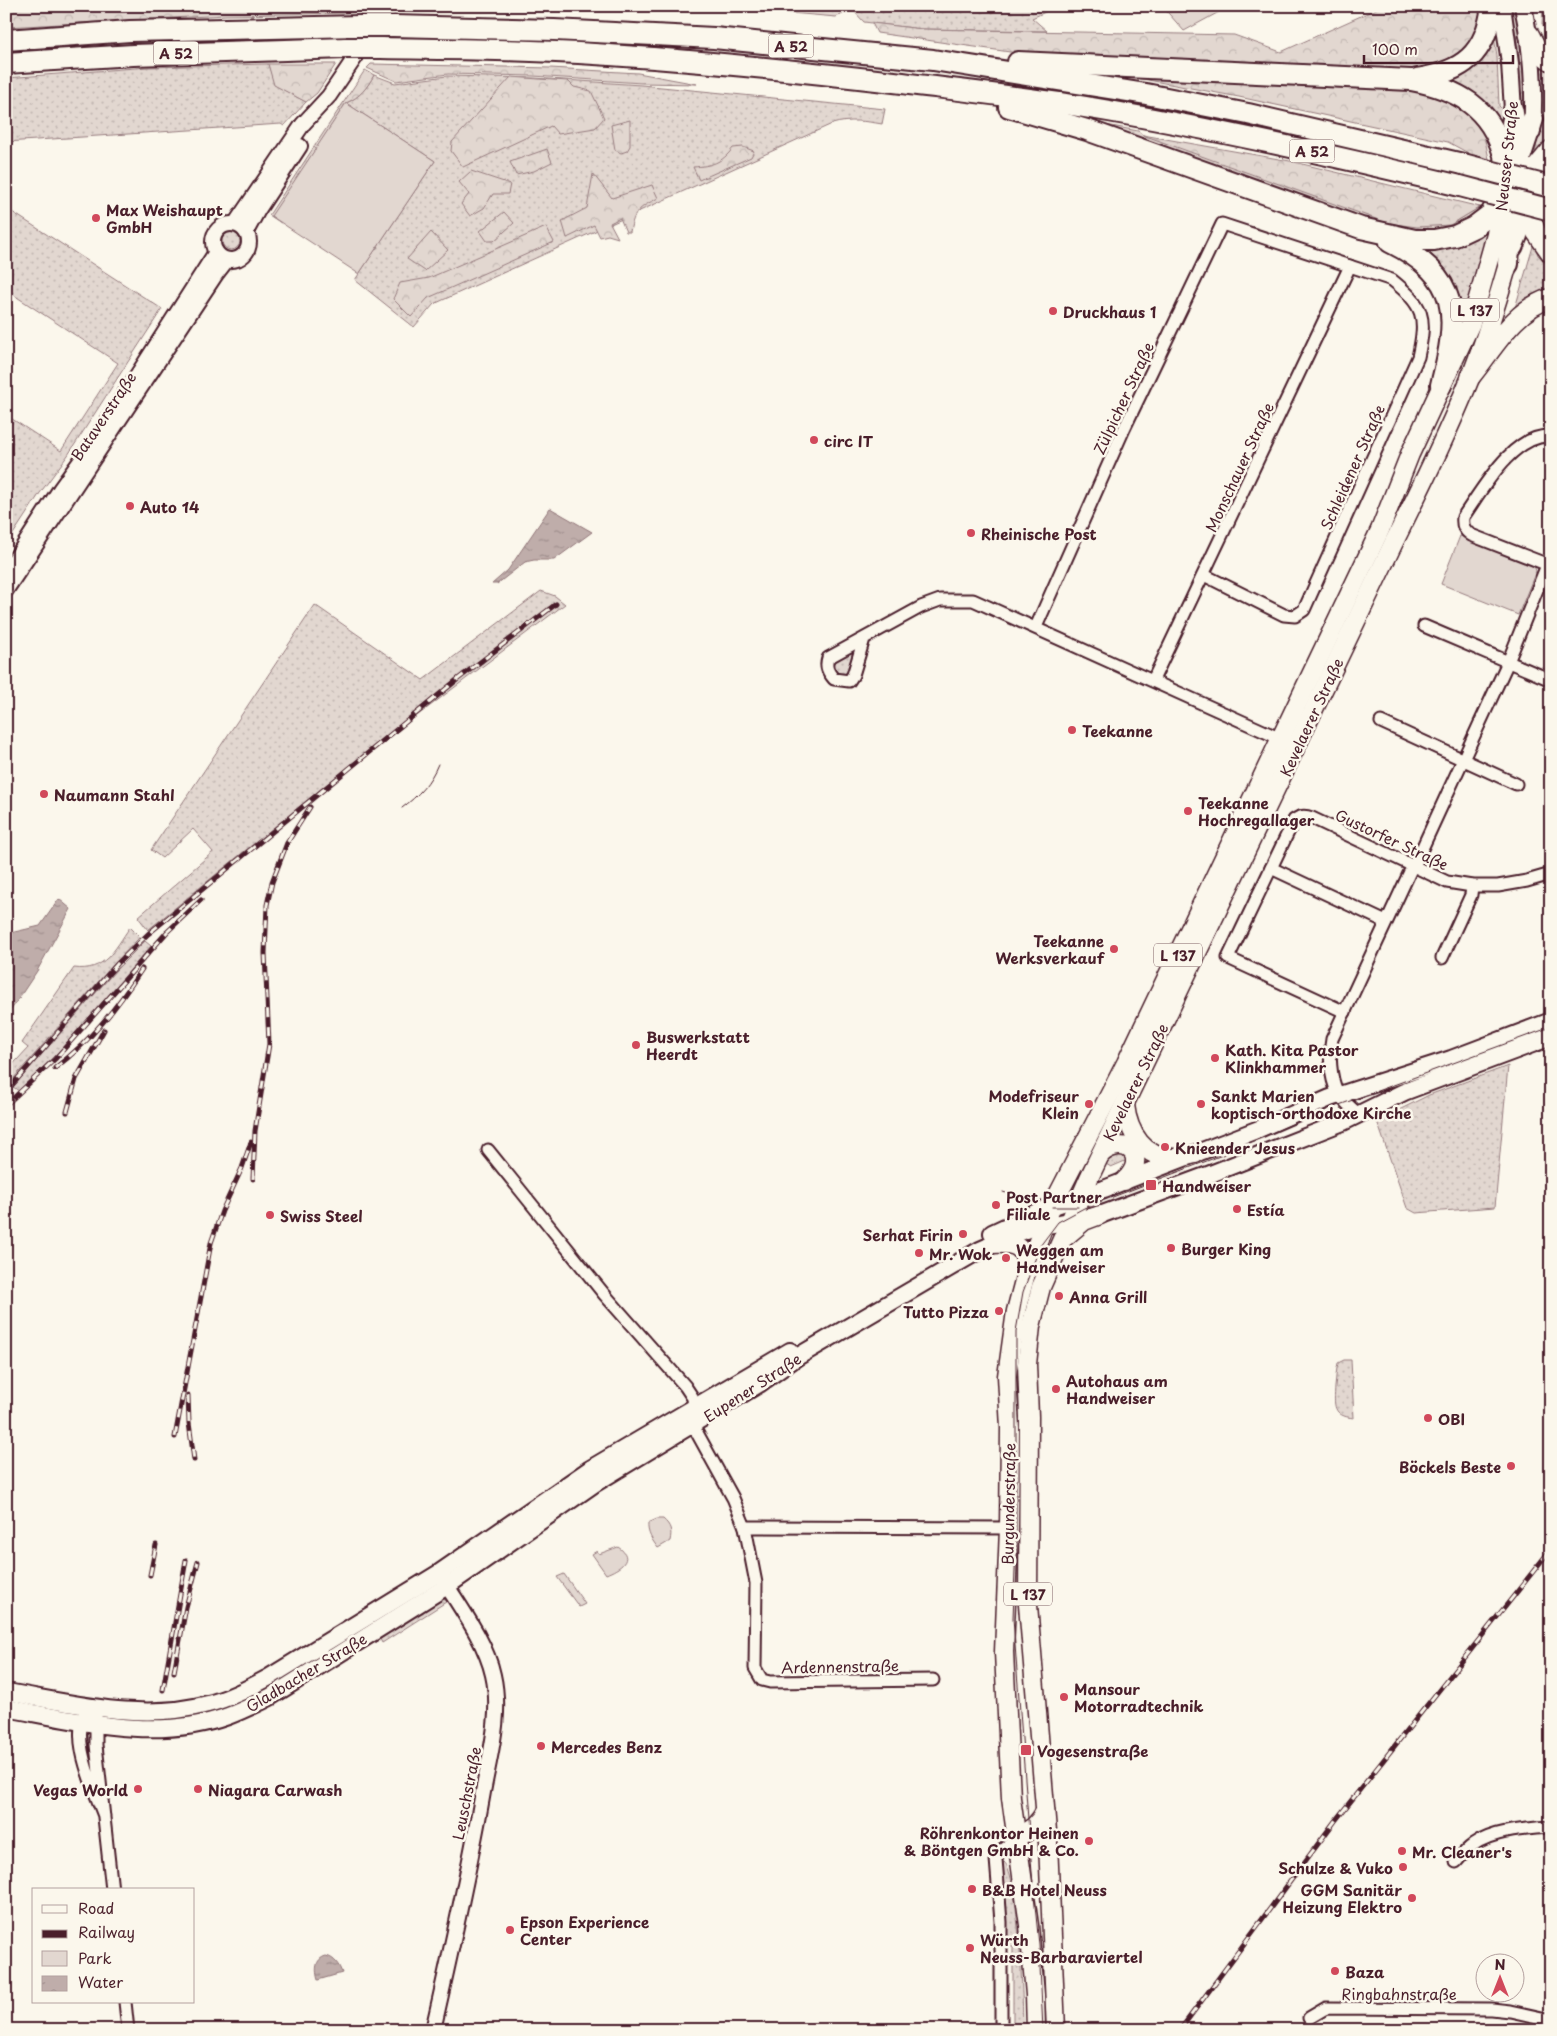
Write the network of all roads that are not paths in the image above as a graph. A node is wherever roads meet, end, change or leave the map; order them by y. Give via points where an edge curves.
1 (390, 6) edge
2 (1492, 6) edge
3 (1502, 6) edge
4 (1523, 6) edge
5 (1529, 34) junction
6 (6, 40) edge
7 (350, 54) junction
8 (933, 60) junction
9 (1551, 61) edge
10 (6, 63) edge
11 (1411, 80) junction
12 (927, 86) junction
13 (1513, 110) junction
14 (1533, 119) junction
15 (1551, 150) edge
16 (1519, 161) junction
17 (1551, 187) edge
18 (1516, 188) junction
19 (1551, 210) edge
20 (1503, 224) junction
21 (241, 228) junction
22 (1361, 228) junction
23 (1551, 252) edge
24 (221, 256) junction
25 (1508, 264) junction
26 (1350, 266) junction
27 (1551, 298) edge
28 (1471, 376) junction
29 (1441, 384) junction
30 (1551, 436) edge
31 (1549, 565) edge
32 (6, 573) edge
33 (1204, 575) junction
34 (6, 590) edge
35 (1424, 626) dead end
36 (1036, 627) junction
37 (864, 639) dead end
38 (1508, 662) junction
39 (1153, 680) junction
40 (1551, 680) edge
41 (1381, 722) dead end
42 (1281, 739) junction
43 (1463, 760) junction
44 (1516, 784) dead end
45 (1414, 865) junction
46 (1271, 868) junction
47 (1551, 874) edge
48 (1472, 886) junction
49 (1386, 922) junction
50 (1442, 958) dead end
51 (1345, 1012) junction
52 (1551, 1021) edge
53 (1551, 1037) edge
54 (1339, 1095) junction
55 (1125, 1105) junction
56 (1358, 1114) junction
57 (488, 1150) dead end
58 (1101, 1154) junction
59 (1195, 1154) junction
60 (1124, 1181) junction
61 (1081, 1197) junction
62 (1052, 1207) junction
63 (1100, 1214) junction
64 (1071, 1220) junction
65 (1044, 1224) junction
66 (1061, 1240) junction
67 (992, 1244) junction
68 (1026, 1273) junction
69 (695, 1415) junction
70 (745, 1527) junction
71 (1009, 1528) junction
72 (468, 1563) joint
73 (443, 1580) junction
74 (933, 1680) dead end
75 (6, 1692) edge
76 (91, 1706) junction
77 (6, 1708) edge
78 (81, 1721) junction
79 (98, 1724) junction
80 (1045, 1811) junction
81 (104, 1816) junction
82 (1551, 1827) edge
83 (1016, 1838) junction
84 (1456, 1862) dead end
85 (1050, 1880) junction
86 (112, 1888) edge
87 (125, 2004) edge
88 (1309, 2018) dead end
89 (1551, 2020) edge
90 (128, 2030) edge
91 (433, 2030) edge
92 (1001, 2030) edge
93 (1036, 2030) edge
94 (1056, 2030) edge

1 - 7 street, Bataverstraße
2 - 11 highway via 1487,31 1474,55 1448,72
3 - 13 main road, Neusser Straße / L 137
4 - 5 main road, Neusser Straße / L 137
5 - 9 highway via 1538,51
5 - 14 main road, Neusser Straße / L 137 via 1534,86
6 - 8 highway, A 52, bridge via 140,31 393,26 714,38
7 - 10 highway, A 52 via 142,54
7 - 12 highway, A 52, bridge via 381,48 555,52 798,71
7 - 21 street, Bataverstraße via 329,96 303,124
8 - 11 highway
8 - 17 highway, A 52, bridge via 1248,114
11 - 18 highway via 1452,91 1483,114 1502,147
12 - 19 highway, A 52, bridge via 1163,122 1344,158
12 - 22 highway via 1087,130
13 - 16 highway
13 - 18 main road, Neusser Straße / L 137 via 1510,120
14 - 16 highway
14 - 18 main road, Neusser Straße / L 137
15 - 18 highway
16 - 18 highway
18 - 20 highway
18 - 22 highway via 1491,214 1455,236 1415,240
18 - 23 highway via 1536,232
18 - 25 main road, Neusser Straße / L 137 via 1519,236
20 - 25 highway via 1510,232
20 - 29 main road, Neusser Straße / L 137 via 1459,352
21 - 24 street, Bataverstraße via 228,224 216,233 213,239
21 - 24 street, Bataverstraße via 250,239 246,254 234,260
22 - 29 highway via 1410,252 1430,267 1441,282 1449,298 1453,326
24 - 32 street, Bataverstraße
24 - 34 street, Bataverstraße via 216,274
25 - 28 main road, Neusser Straße / L 137
26 - 33 street, Monschauer Straße
26 - 33 street, Schleidener Straße via 1392,280 1412,297 1421,313 1423,333 1418,357 1304,610 1295,616 1284,614
26 - 36 street, Zülpicher Straße via 1222,224 1124,429
27 - 28 highway via 1534,305 1512,323
28 - 55 main road, Kevelaerer Straße / L 137 via 1422,488
29 - 42 main road, Kevelaerer Straße / L 137 via 1380,530
30 - 31 street via 1528,440 1511,454 1463,517 1462,525 1472,535
31 - 38 street
33 - 39 street, Monschauer Straße
35 - 38 street
36 - 37 street via 973,600 940,600
36 - 39 street
38 - 40 street
38 - 43 street
39 - 42 street
41 - 43 street
42 - 62 main road, Kevelaerer Straße / L 137 via 1126,1064
43 - 44 street
43 - 45 street
45 - 46 street, Gustorfer Straße via 1305,815 1294,820
45 - 48 street, Gustorfer Straße via 1447,882
45 - 49 street
46 - 49 street
46 - 51 street, Gustorfer Straße via 1228,958
47 - 48 street, Gustorfer Straße via 1498,886
48 - 50 street via 1471,895
49 - 51 street
51 - 54 street via 1330,1045 1332,1077
52 - 54 main road, Eupener Straße via 1451,1059
53 - 56 main road, Eupener Straße via 1404,1092
54 - 56 street
54 - 59 main road, Eupener Straße
55 - 58 main road, Kevelaerer Straße / L 137
55 - 59 main road via 1131,1132 1144,1147 1164,1157
56 - 63 main road, Eupener Straße via 1248,1160
57 - 69 street, Eupener Straße via 604,1294 686,1386 693,1398
58 - 60 main road via 1120,1145 1131,1150 1136,1166
58 - 61 main road, Kevelaerer Straße / L 137
59 - 60 main road, Eupener Straße
60 - 61 main road, Eupener Straße
61 - 62 main road, Eupener Straße
61 - 64 main road, Kevelaerer Straße / L 137
62 - 65 main road, Burgunderstraße / L 137
62 - 69 main road, Eupener Straße via 1018,1220 977,1242
63 - 64 main road, Eupener Straße
63 - 66 main road via 1084,1221
64 - 65 main road, Eupener Straße
64 - 66 main road, Burgunderstraße / L 137
65 - 67 main road, Eupener Straße
65 - 68 main road, Burgunderstraße / L 137
66 - 80 main road, Burgunderstraße / L 137 via 1035,1307 1027,1364 1028,1605
67 - 68 main road, L 137 via 1011,1243 1018,1247 1026,1260
67 - 69 main road, Eupener Straße via 797,1357 759,1384
68 - 71 main road, Burgunderstraße / L 137 via 1008,1356
69 - 70 street via 696,1431
69 - 72 main road, Eupener Straße
70 - 71 street
70 - 74 street, Ardennenstraße via 756,1582 755,1668 762,1680
71 - 83 main road, Burgunderstraße / L 137 via 1004,1652 1009,1773
72 - 73 main road, Gladbacher Straße
73 - 76 main road, Gladbacher Straße via 268,1678 209,1704 154,1712
73 - 79 main road, Gladbacher Straße via 270,1697 227,1716 167,1728
73 - 91 street, Leuschstraße via 490,1662 497,1707 482,1802
75 - 76 main road, Gladbacher Straße
76 - 78 street
76 - 79 street
77 - 78 main road, Gladbacher Straße
78 - 79 main road, Gladbacher Straße
78 - 81 street via 81,1742 89,1778
79 - 81 street via 96,1745
80 - 83 main road via 1035,1826
80 - 85 main road, L 137
81 - 86 street
82 - 84 street via 1529,1828 1485,1838 1472,1845
83 - 85 main road via 1030,1840 1040,1847
83 - 92 street via 999,1852 996,1859 1001,1922
83 - 93 main road, L 137 via 1029,1925
85 - 94 main road, L 137
87 - 90 street
88 - 89 street, Ringbahnstraße via 1326,2008 1492,2009

